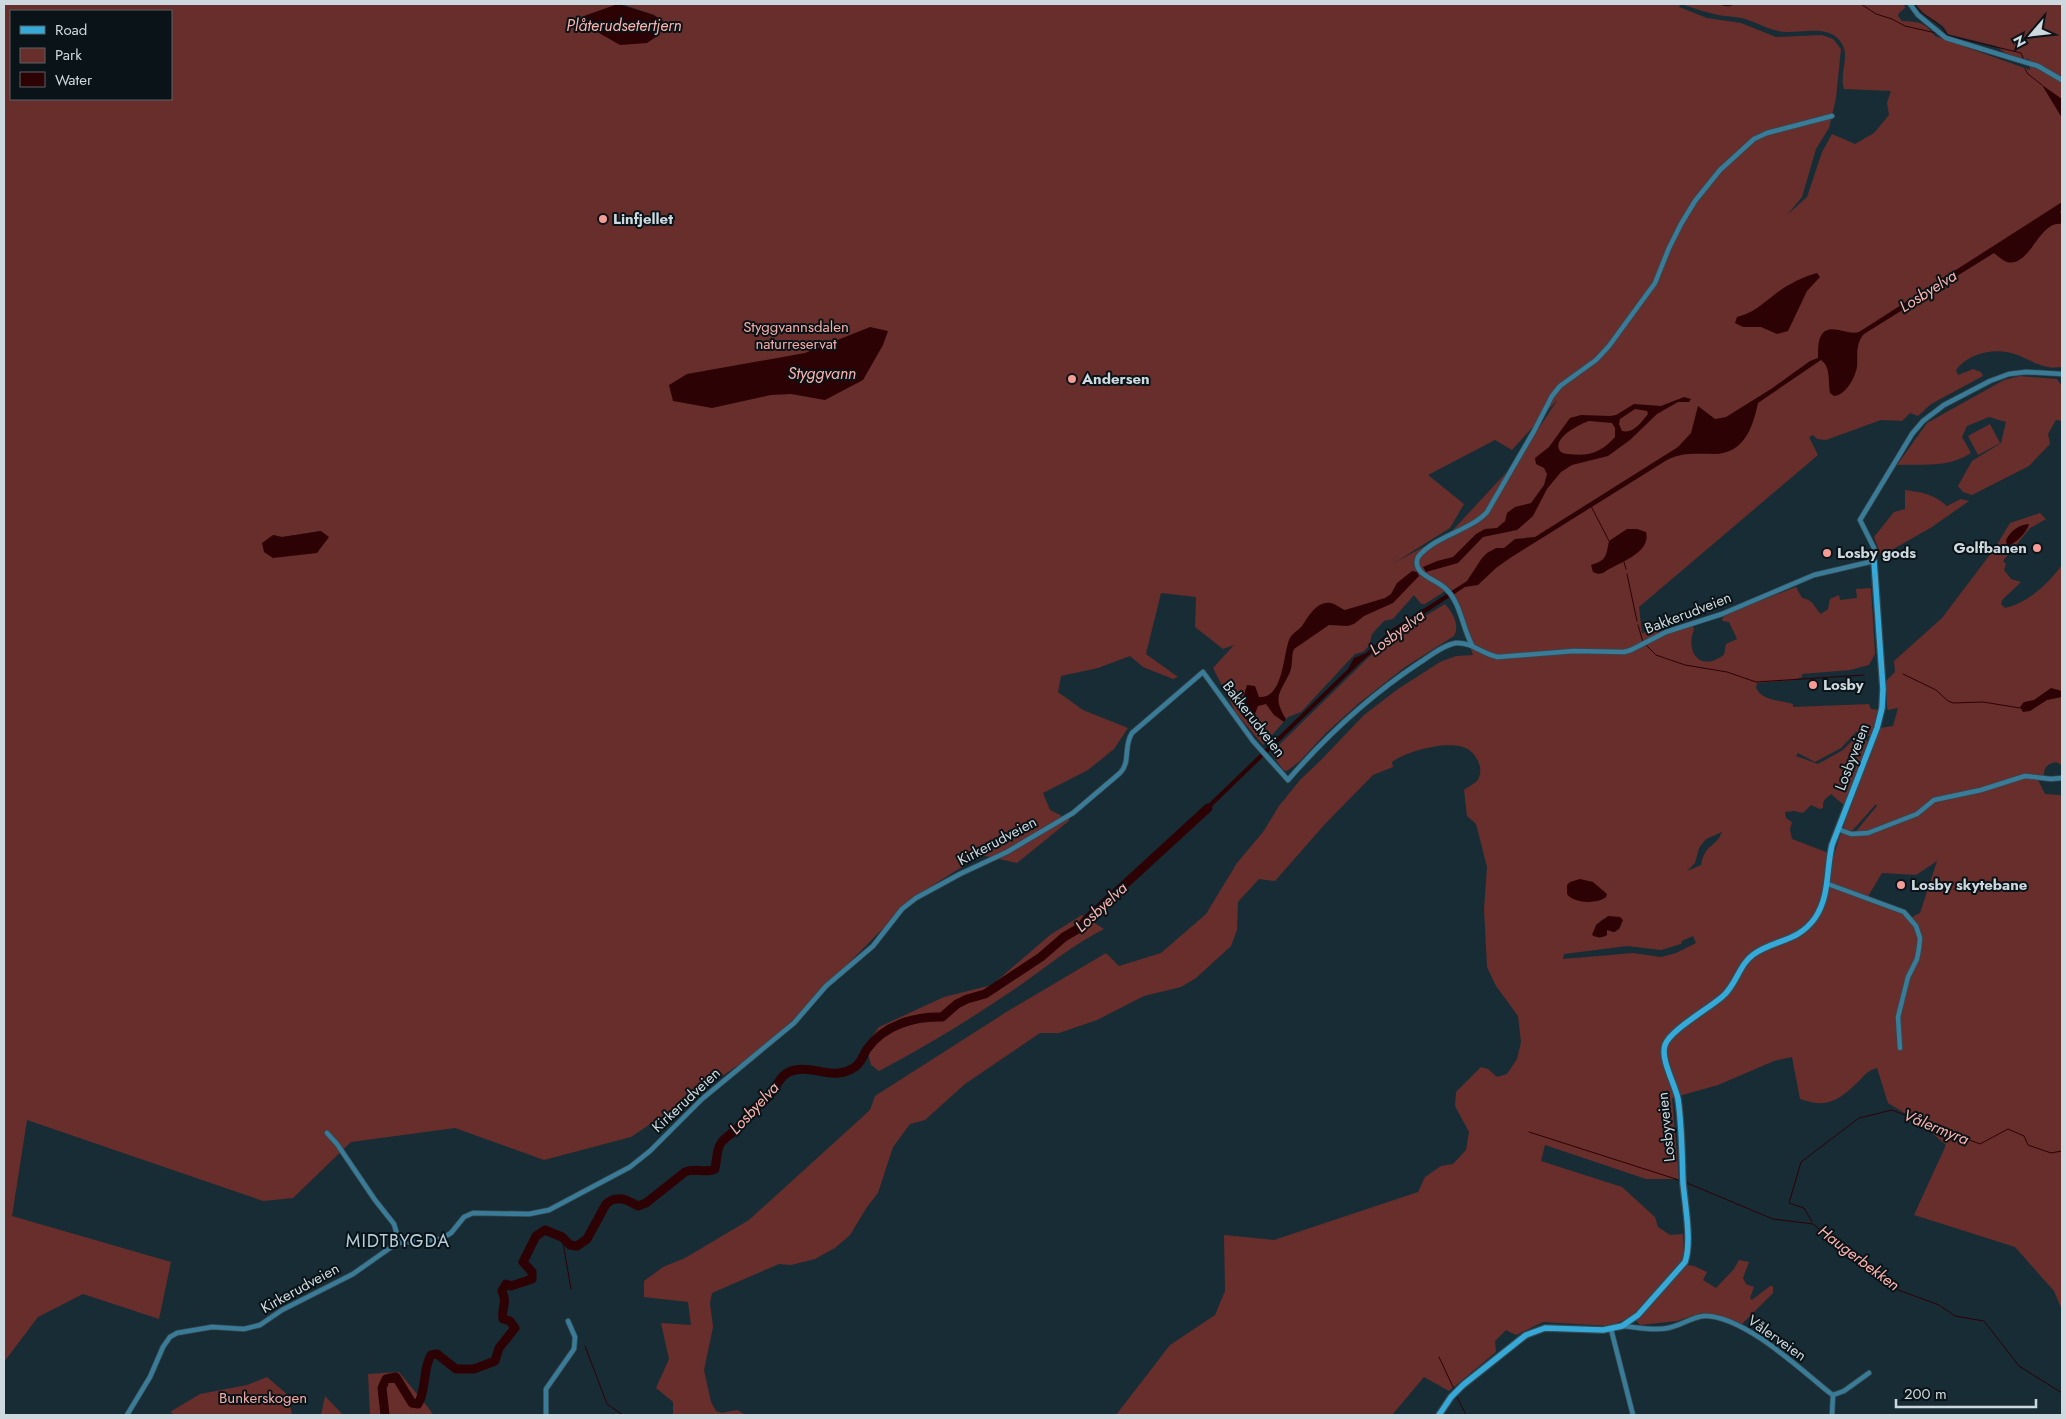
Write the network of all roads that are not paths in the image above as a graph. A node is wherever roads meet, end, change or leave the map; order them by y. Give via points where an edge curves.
1 (1910, 4) edge
2 (2062, 80) edge
3 (1832, 116) dead end
4 (2062, 374) edge
5 (1874, 561) junction
6 (1472, 644) junction
7 (1203, 672) joint
8 (2062, 778) edge
9 (1838, 829) junction
10 (1828, 884) junction
11 (1900, 1048) dead end
12 (327, 1133) dead end
13 (397, 1243) junction
14 (568, 1321) dead end
15 (1622, 1326) junction
16 (1612, 1329) junction
17 (1869, 1373) dead end
18 (1833, 1395) junction
19 (127, 1415) edge
20 (546, 1415) edge
21 (1439, 1415) edge
22 (1633, 1415) edge
23 (1832, 1415) edge

1 - 2 street via 1946,38 2038,66
3 - 6 street via 1767,133 1754,139 1725,165 1702,192 1669,248 1655,283 1609,346 1552,396 1487,512 1418,557 1421,572 1452,598
4 - 5 street via 2026,372 2000,376 1944,405 1923,421 1860,520 1874,548
5 - 6 street, Bakkerudveien via 1814,575 1722,614 1666,632 1624,652 1574,651 1498,657 1487,655
5 - 9 main road, Losbyveien via 1882,708
6 - 7 street, Bakkerudveien via 1449,645 1376,693 1331,733 1288,780 1261,750
7 - 13 street, Kirkerudveien via 1132,734 1126,742 1127,761 1120,773 1073,813 1007,852 916,898 902,909 873,946 826,986 794,1023 702,1099 630,1167 549,1210 529,1214 473,1213 464,1217 442,1239
8 - 9 street via 2025,776 1934,800 1917,814 1868,833 1851,834
9 - 10 main road, Losbyveien via 1828,862
10 - 11 street via 1904,912 1916,926 1920,938 1917,960 1908,977 1898,1017
10 - 15 main road, Losbyveien via 1824,901 1808,926 1792,938 1753,955 1725,995 1672,1034 1665,1044 1665,1059 1678,1100 1687,1256 1676,1274 1638,1315
12 - 13 street via 394,1224
13 - 19 street, Kirkerudveien via 353,1274 282,1310 260,1325 244,1329 205,1328 170,1337
14 - 20 street via 575,1337 574,1349 546,1389
15 - 16 main road, Losbyveien
15 - 18 street, Vålerveien via 1664,1329 1700,1317 1717,1318 1758,1336
16 - 21 main road, Losbyveien via 1536,1330 1518,1340 1463,1385
16 - 22 street
17 - 18 street
18 - 23 street

